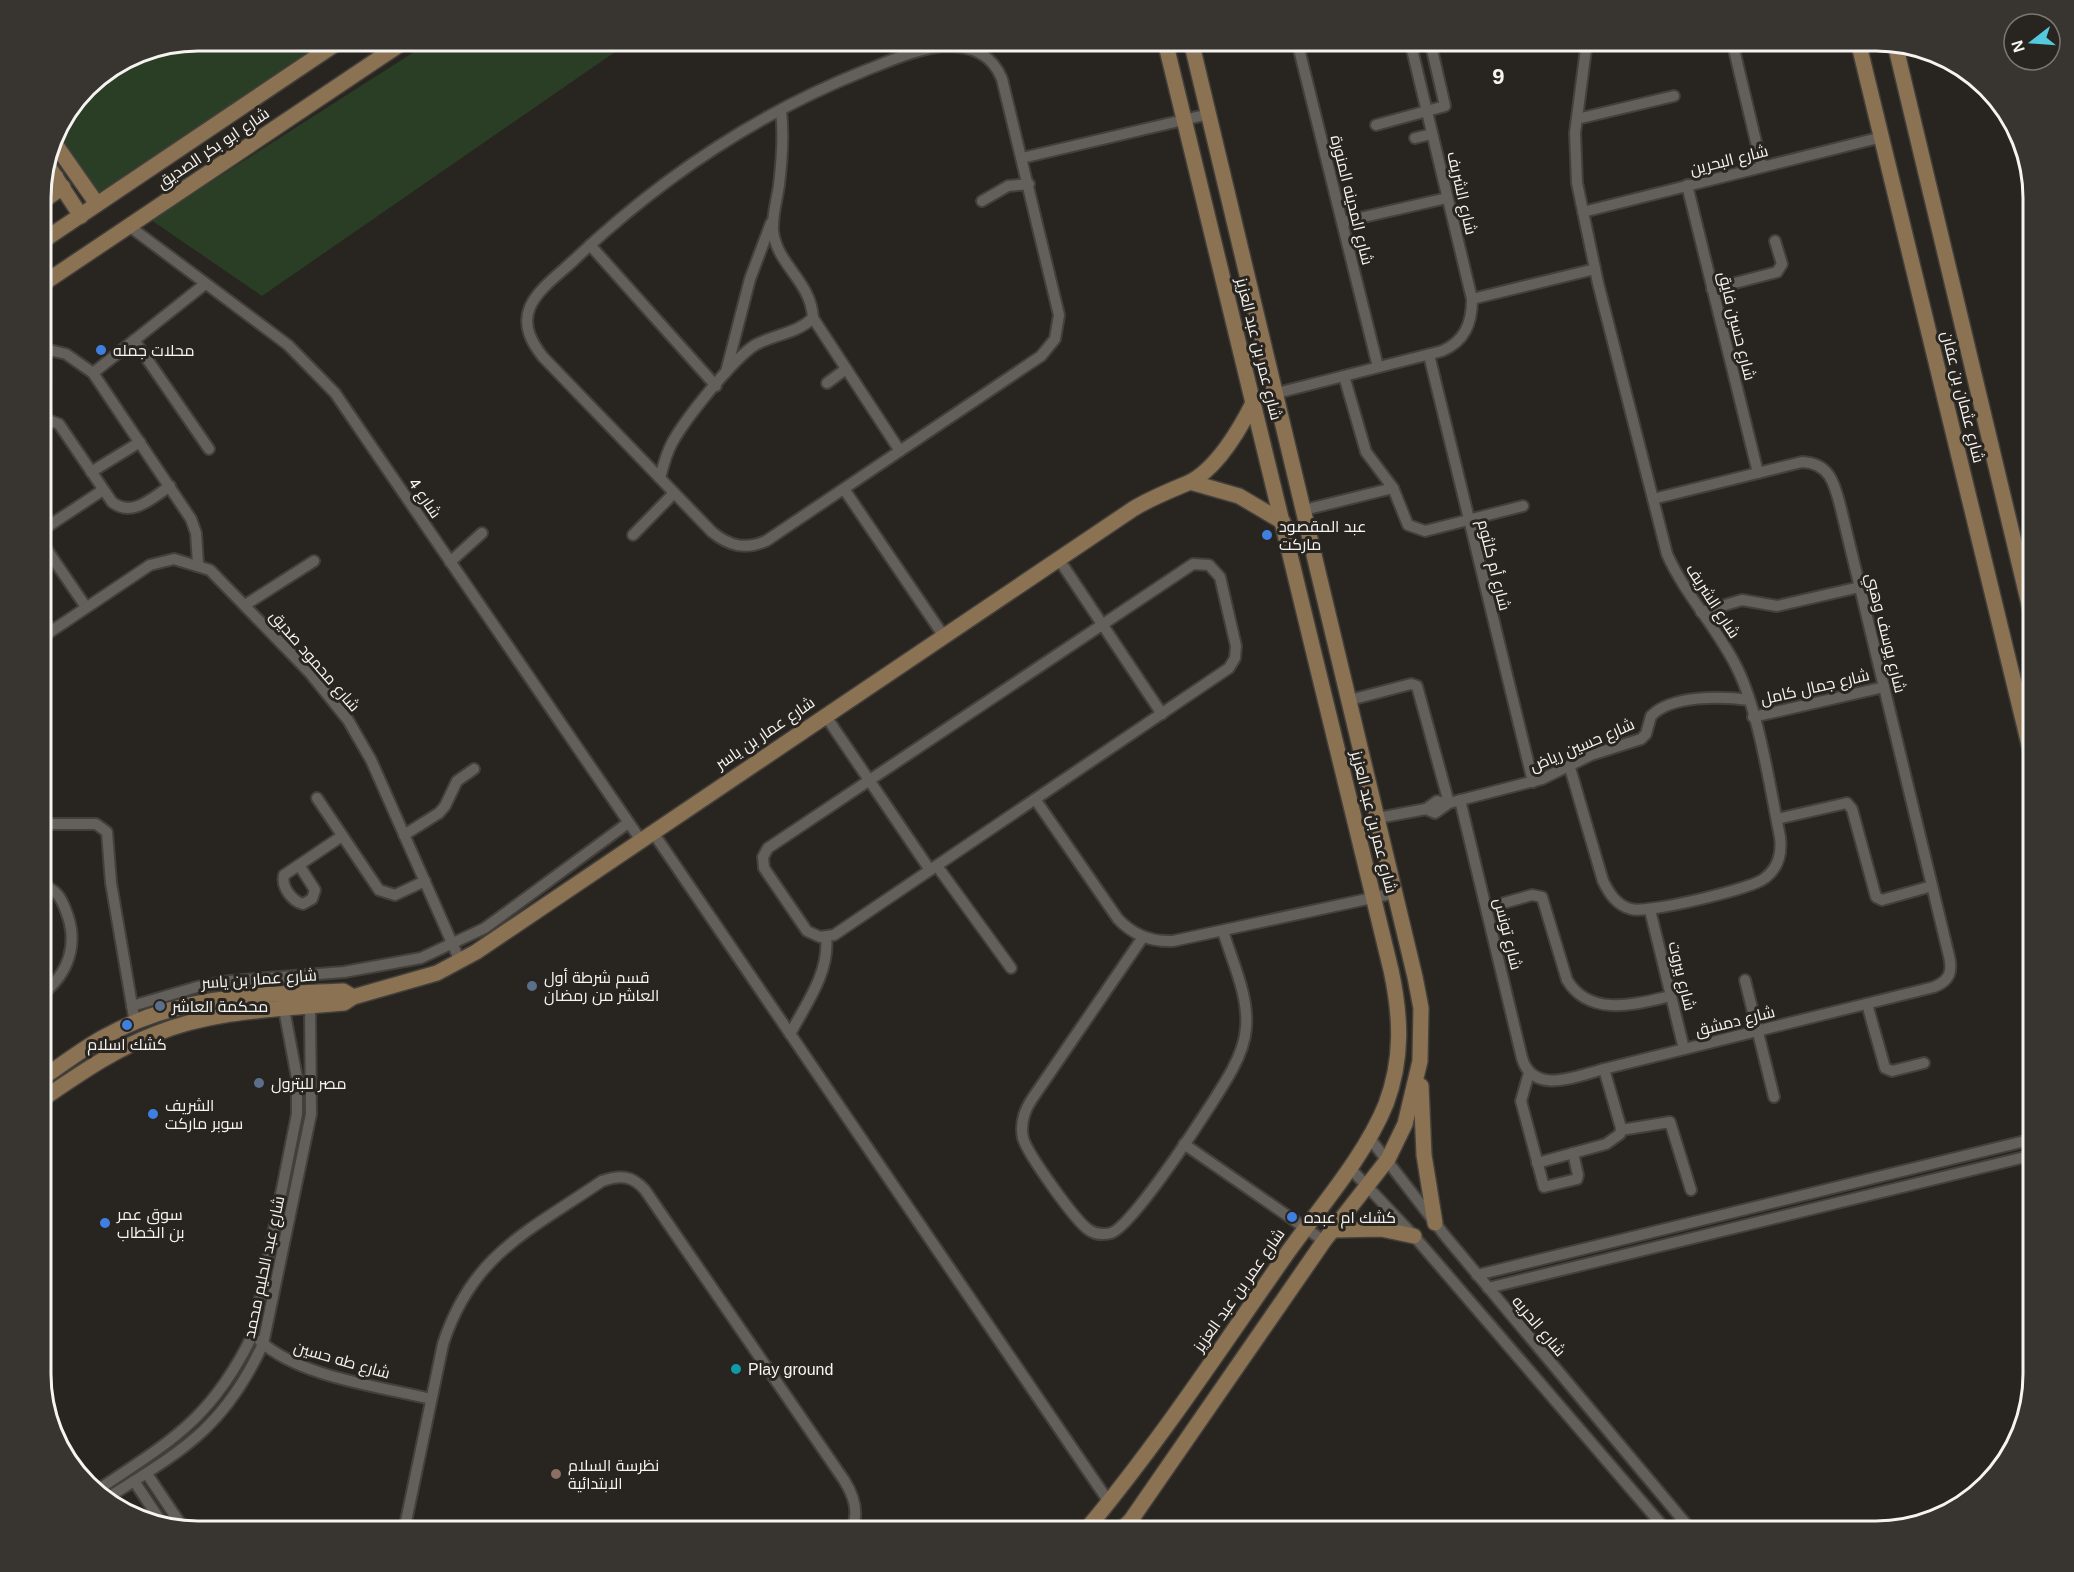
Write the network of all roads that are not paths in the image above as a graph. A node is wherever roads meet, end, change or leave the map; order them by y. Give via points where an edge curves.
1 (324, 51) edge
2 (389, 51) edge
3 (917, 51) edge
4 (975, 51) edge
5 (1168, 51) edge
6 (1194, 51) edge
7 (1302, 51) edge
8 (1413, 51) edge
9 (1433, 51) edge
10 (1586, 51) edge
11 (1735, 51) edge
12 (1861, 51) edge
13 (1897, 53) edge
14 (1674, 96) dead end
15 (781, 111) junction
16 (1427, 112) junction
17 (1209, 114) junction
18 (1577, 118) junction
19 (1185, 120) junction
20 (1376, 125) dead end
21 (1432, 134) junction
22 (1882, 136) junction
23 (1415, 138) dead end
24 (59, 150) edge
25 (1022, 158) junction
26 (1762, 167) junction
27 (53, 173) edge
28 (59, 182) junction
29 (52, 184) edge
30 (1029, 184) junction
31 (1687, 185) junction
32 (51, 191) edge
33 (1447, 198) junction
34 (982, 201) dead end
35 (97, 204) junction
36 (1583, 212) junction
37 (81, 216) junction
38 (773, 217) junction
39 (1342, 222) junction
40 (129, 226) junction
41 (51, 236) edge
42 (1775, 241) dead end
43 (590, 245) junction
44 (1595, 269) junction
45 (51, 278) edge
46 (205, 284) junction
47 (1713, 289) junction
48 (1472, 300) junction
49 (813, 318) junction
50 (134, 340) junction
51 (51, 350) edge
52 (1429, 355) junction
53 (1378, 368) junction
54 (846, 369) junction
55 (93, 373) junction
56 (726, 375) junction
57 (1344, 376) junction
58 (827, 382) dead end
59 (716, 386) junction
60 (1276, 393) junction
61 (1253, 403) junction
62 (51, 421) edge
63 (140, 442) junction
64 (209, 449) dead end
65 (900, 450) junction
66 (91, 472) junction
67 (1758, 473) junction
68 (660, 478) junction
69 (1190, 482) junction
70 (170, 486) junction
71 (1393, 488) junction
72 (844, 489) junction
73 (103, 490) junction
74 (674, 493) junction
75 (1653, 499) junction
76 (1523, 506) dead end
77 (1304, 510) junction
78 (1468, 520) junction
79 (1283, 522) junction
80 (51, 524) edge
81 (482, 533) dead end
82 (633, 535) dead end
83 (51, 556) edge
84 (1058, 558) junction
85 (314, 561) dead end
86 (450, 562) junction
87 (198, 564) junction
88 (2023, 575) edge
89 (1860, 586) junction
90 (245, 605) junction
91 (86, 607) junction
92 (1701, 612) junction
93 (1101, 624) junction
94 (51, 631) edge
95 (943, 635) junction
96 (1884, 687) junction
97 (1350, 700) junction
98 (1749, 700) junction
99 (1162, 714) junction
100 (825, 715) junction
101 (2023, 716) edge
102 (1753, 717) junction
103 (1570, 768) junction
104 (474, 769) dead end
105 (869, 780) junction
106 (1533, 782) junction
107 (316, 798) dead end
108 (1035, 799) junction
109 (1452, 803) junction
110 (1378, 818) junction
111 (1777, 819) junction
112 (628, 823) junction
113 (51, 824) edge
114 (405, 835) junction
115 (646, 835) junction
116 (342, 836) junction
117 (298, 865) dead end
118 (934, 868) junction
119 (425, 881) junction
120 (1932, 886) junction
121 (51, 889) edge
122 (1395, 892) junction
123 (1374, 897) junction
124 (1486, 908) junction
125 (1650, 910) junction
126 (1223, 931) junction
127 (826, 937) junction
128 (1143, 937) junction
129 (453, 945) junction
130 (460, 961) junction
131 (1011, 968) dead end
132 (1947, 979) joint
133 (1745, 980) dead end
134 (51, 986) edge
135 (1671, 996) junction
136 (225, 997) junction
137 (353, 997) junction
138 (1867, 1004) junction
139 (132, 1006) junction
140 (310, 1006) junction
141 (284, 1009) junction
142 (227, 1015) junction
143 (135, 1023) junction
144 (1758, 1031) junction
145 (790, 1034) junction
146 (1684, 1049) junction
147 (1420, 1061) junction
148 (1924, 1063) dead end
149 (1604, 1069) junction
150 (51, 1073) edge
151 (1530, 1073) junction
152 (51, 1093) edge
153 (299, 1095) junction
154 (311, 1095) junction
155 (1774, 1097) dead end
156 (1622, 1130) junction
157 (1368, 1136) junction
158 (2023, 1141) edge
159 (1184, 1144) junction
160 (2004, 1146) junction
161 (1572, 1153) junction
162 (1967, 1155) junction
163 (2023, 1158) edge
164 (1388, 1159) junction
165 (2009, 1161) junction
166 (1537, 1163) junction
167 (1349, 1167) junction
168 (1970, 1171) junction
169 (1368, 1188) junction
170 (1691, 1190) dead end
171 (1436, 1223) junction
172 (1305, 1228) junction
173 (1650, 1233) junction
174 (1329, 1235) junction
175 (1414, 1236) junction
176 (1614, 1242) junction
177 (1654, 1248) junction
178 (1618, 1256) junction
179 (1477, 1275) junction
180 (1488, 1288) junction
181 (253, 1334) junction
182 (263, 1344) junction
183 (430, 1399) junction
184 (147, 1474) junction
185 (134, 1481) junction
186 (103, 1486) edge
187 (113, 1494) edge
188 (1109, 1502) junction
189 (157, 1515) edge
190 (178, 1520) edge
191 (406, 1521) edge
192 (853, 1521) edge
193 (1094, 1521) edge
194 (1130, 1521) edge
195 (1658, 1521) edge
196 (1683, 1521) edge

1 - 35 street, شارع ابو بكر الصديق
2 - 40 street, شارع ابو بكر الصديق
3 - 15 street via 856,74
4 - 25 street via 986,56 999,71
5 - 19 street, شارع عمر بن عبد العزيز
6 - 17 street, شارع عمر بن عبد العزيز
7 - 39 street, شارع المدينه المنورة
8 - 16 street, شارع الشريف
9 - 16 street via 1446,103 1443,108
10 - 18 street, شارع الشريف
11 - 26 street
12 - 22 street, شارع عثمان بن عفان
13 - 88 street, شارع عثمان بن عفان
14 - 18 street
15 - 38 street via 781,165
15 - 43 street via 690,165
16 - 20 street
16 - 21 street, شارع الشريف
17 - 19 street
17 - 60 street, شارع عمر بن عبد العزيز
18 - 36 street, شارع الشريف via 1575,164
19 - 25 street
19 - 61 street, شارع عمر بن عبد العزيز
21 - 23 street
21 - 33 street, شارع الشريف
22 - 26 street, شارع البحرين
22 - 101 street, شارع عثمان بن عفان
24 - 35 street
25 - 30 street
26 - 31 street, شارع البحرين
27 - 28 street
28 - 29 street
28 - 32 street
28 - 37 street
30 - 34 street via 1008,186
30 - 65 street via 1059,315 1055,339 1041,356
31 - 36 street, شارع البحرين
31 - 47 street, شارع حسين فايق
33 - 39 street
33 - 48 street, شارع الشريف
35 - 37 street, شارع ابو بكر الصديق
36 - 44 street, شارع الشريف
37 - 41 street, شارع ابو بكر الصديق
38 - 49 street via 778,247 808,294
38 - 56 street via 750,279
39 - 53 street, شارع المدينه المنورة
40 - 45 street, شارع ابو بكر الصديق
40 - 46 street, شارع 4
42 - 47 street via 1782,264 1777,272
43 - 59 street
43 - 68 street via 536,298 530,307 527,329 543,357
44 - 48 street
44 - 75 street, شارع الشريف
46 - 50 street
46 - 86 street, شارع 4 via 288,345 322,378 347,408
47 - 67 street, شارع حسين فايق
48 - 52 street, شارع الشريف via 1471,318 1463,336
49 - 54 street
49 - 56 street via 796,330 748,350
50 - 55 street
50 - 64 street
51 - 55 street via 66,354
52 - 53 street, شارع الشريف
52 - 78 street, شارع أم كلثوم
53 - 57 street, شارع الشريف
54 - 58 street
54 - 65 street
55 - 63 street
56 - 59 street
57 - 60 street, شارع الشريف
57 - 71 street via 1364,446
59 - 68 street via 673,442
60 - 77 street, شارع عمر بن عبد العزيز
61 - 69 street, شارع عمار بن ياسر via 1228,445
61 - 79 street, شارع عمر بن عبد العزيز
62 - 66 street via 59,424
63 - 66 street
63 - 70 street
65 - 72 street
66 - 73 street
67 - 75 street, شارع يوسف وهبي
67 - 89 street, شارع يوسف وهبي via 1802,462 1817,464 1829,473
68 - 74 street
69 - 79 street via 1239,496
69 - 84 street, شارع عمار بن ياسر via 1146,501
70 - 73 street via 129,509 119,508
70 - 87 street via 191,519
71 - 77 street
71 - 78 street via 1404,520 1413,529 1425,531
72 - 74 street via 766,541 744,547 720,539
72 - 95 street
73 - 80 street
74 - 82 street
75 - 92 street, شارع الشريف via 1667,554
76 - 78 street
77 - 97 street, شارع عمر بن عبد العزيز
78 - 106 street, شارع أم كلثوم
79 - 123 street, شارع عمر بن عبد العزيز
81 - 86 street
83 - 91 street
84 - 93 street
84 - 95 street, شارع عمار بن ياسر
85 - 90 street
86 - 112 street, شارع 4
87 - 90 street, شارع محمود صديق via 210,570
87 - 91 street, شارع محمود صديق via 174,559 150,565
89 - 92 street via 1777,606 1742,600
89 - 96 street, شارع يوسف وهبي
90 - 114 street, شارع محمود صديق via 310,673 348,720 372,760
91 - 94 street, شارع محمود صديق
92 - 98 street, شارع الشريف via 1734,661
93 - 99 street
93 - 99 street via 1193,564 1209,565 1217,573 1236,646 1235,658 1229,668
93 - 105 street
95 - 100 street, شارع عمار بن ياسر
96 - 102 street, شارع جمال كامل
96 - 120 street, شارع يوسف وهبي
97 - 109 street, شارع تونس via 1417,686
97 - 110 street, شارع عمر بن عبد العزيز
98 - 102 street, شارع الشريف
98 - 103 street, شارع حسين رياض via 1705,698 1668,706 1651,716 1641,739 1591,755
99 - 108 street
100 - 105 street
100 - 115 street, شارع عمار بن ياسر
102 - 111 street, شارع الشريف
103 - 106 street, شارع حسين رياض
103 - 125 street, شارع الشريف via 1607,888 1625,907
104 - 114 street via 457,781 439,813
105 - 118 street
105 - 127 street via 773,844 763,857 766,873 803,927 815,936
106 - 109 street, شارع حسين رياض
107 - 116 street
108 - 118 street
108 - 128 street via 1118,920
109 - 110 street, شارع حسين رياض via 1437,801 1426,809
109 - 124 street, شارع تونس
110 - 122 street, شارع عمر بن عبد العزيز
111 - 120 street via 1847,802 1876,897 1882,900
111 - 125 street, شارع الشريف via 1780,856 1764,879
112 - 115 street, شارع 4
112 - 129 street via 485,928
113 - 139 street via 96,824 107,832 111,883
114 - 119 street, شارع محمود صديق
115 - 130 street, شارع عمار بن ياسر
115 - 145 street, شارع 4
116 - 117 street
116 - 119 street via 374,883 387,894 404,892
118 - 127 street
118 - 131 street
119 - 129 street, شارع محمود صديق
120 - 132 street, شارع يوسف وهبي via 1951,963
121 - 134 street via 61,898 73,939 66,968
122 - 123 street
122 - 147 street, شارع عمر بن عبد العزيز via 1421,1008
123 - 126 street
123 - 157 street, شارع عمر بن عبد العزيز via 1398,1002 1401,1038 1386,1104
124 - 135 street via 1532,895 1542,897 1567,980 1587,999 1609,1006 1626,1006
124 - 151 street, شارع تونس via 1522,1058
125 - 135 street, شارع بيروت
126 - 128 street via 1173,941
126 - 159 street via 1244,1003 1246,1030 1230,1072
127 - 145 street via 822,972
128 - 159 street via 1028,1105 1023,1137 1031,1156 1080,1221 1089,1230 1104,1234 1122,1227
129 - 130 street, شارع محمود صديق
129 - 139 street via 396,964 230,981
130 - 137 street, شارع عمار بن ياسر via 412,981
132 - 138 street, شارع دمشق via 1937,986
133 - 144 street
135 - 146 street, شارع بيروت
136 - 137 street, شارع عمار بن ياسر via 342,991
136 - 142 street
136 - 143 street, شارع عمار بن ياسر via 164,1011
137 - 140 street, شارع عمار بن ياسر via 344,1003
138 - 144 street, شارع دمشق
138 - 148 street via 1885,1068 1892,1071
139 - 143 street
140 - 141 street, شارع عمار بن ياسر
140 - 154 street, شارع عبد الحليم محمد
141 - 142 street, شارع عمار بن ياسر
141 - 153 street, شارع عبد الحليم محمد
142 - 152 street, شارع عمار بن ياسر via 180,1025 139,1040 90,1066
143 - 150 street, شارع عمار بن ياسر via 106,1036
144 - 146 street, شارع دمشق
144 - 155 street
145 - 188 street, شارع 4
146 - 149 street, شارع دمشق
147 - 164 street, شارع عمر بن عبد العزيز via 1405,1124
147 - 171 street via 1425,1155
149 - 151 street, شارع دمشق via 1551,1082
149 - 156 street
151 - 166 street via 1521,1101
153 - 154 street
153 - 181 street, شارع عبد الحليم محمد
154 - 182 street, شارع عبد الحليم محمد via 308,1134
156 - 161 street via 1610,1142
156 - 170 street via 1670,1122
157 - 164 street, شارع الحريه
157 - 167 street, شارع عمر بن عبد العزيز
158 - 160 street
159 - 172 street
160 - 162 street
160 - 165 street
161 - 166 street
161 - 166 street via 1578,1175 1575,1180 1545,1188
162 - 168 street
162 - 173 street
163 - 165 street
164 - 169 street, شارع عمر بن عبد العزيز
164 - 171 street, شارع الحريه
165 - 168 street
167 - 169 street
167 - 172 street, شارع عمر بن عبد العزيز
168 - 177 street
169 - 174 street, شارع عمر بن عبد العزيز
169 - 175 street
171 - 179 street, شارع الحريه
172 - 174 street
172 - 188 street, شارع عمر بن عبد العزيز
173 - 176 street
173 - 177 street
174 - 175 street via 1381,1229
174 - 194 street, شارع عمر بن عبد العزيز
175 - 195 street
176 - 178 street
176 - 179 street
177 - 178 street
178 - 180 street
179 - 180 street, شارع الحريه
180 - 196 street, شارع الحريه
181 - 182 street, شارع طه حسين
181 - 186 street, شارع عبد الحليم محمد via 238,1365 195,1421 169,1444
182 - 183 street, شارع طه حسين via 300,1367
182 - 184 street, شارع عبد الحليم محمد via 248,1378 226,1408 175,1456
183 - 191 street
183 - 192 street via 452,1316 481,1269 499,1251 602,1181 627,1176 638,1181 657,1206 848,1487 856,1509
184 - 185 street, شارع عبد الحليم محمد
184 - 190 street
185 - 187 street, شارع عبد الحليم محمد
185 - 189 street
188 - 193 street, شارع عمر بن عبد العزيز

